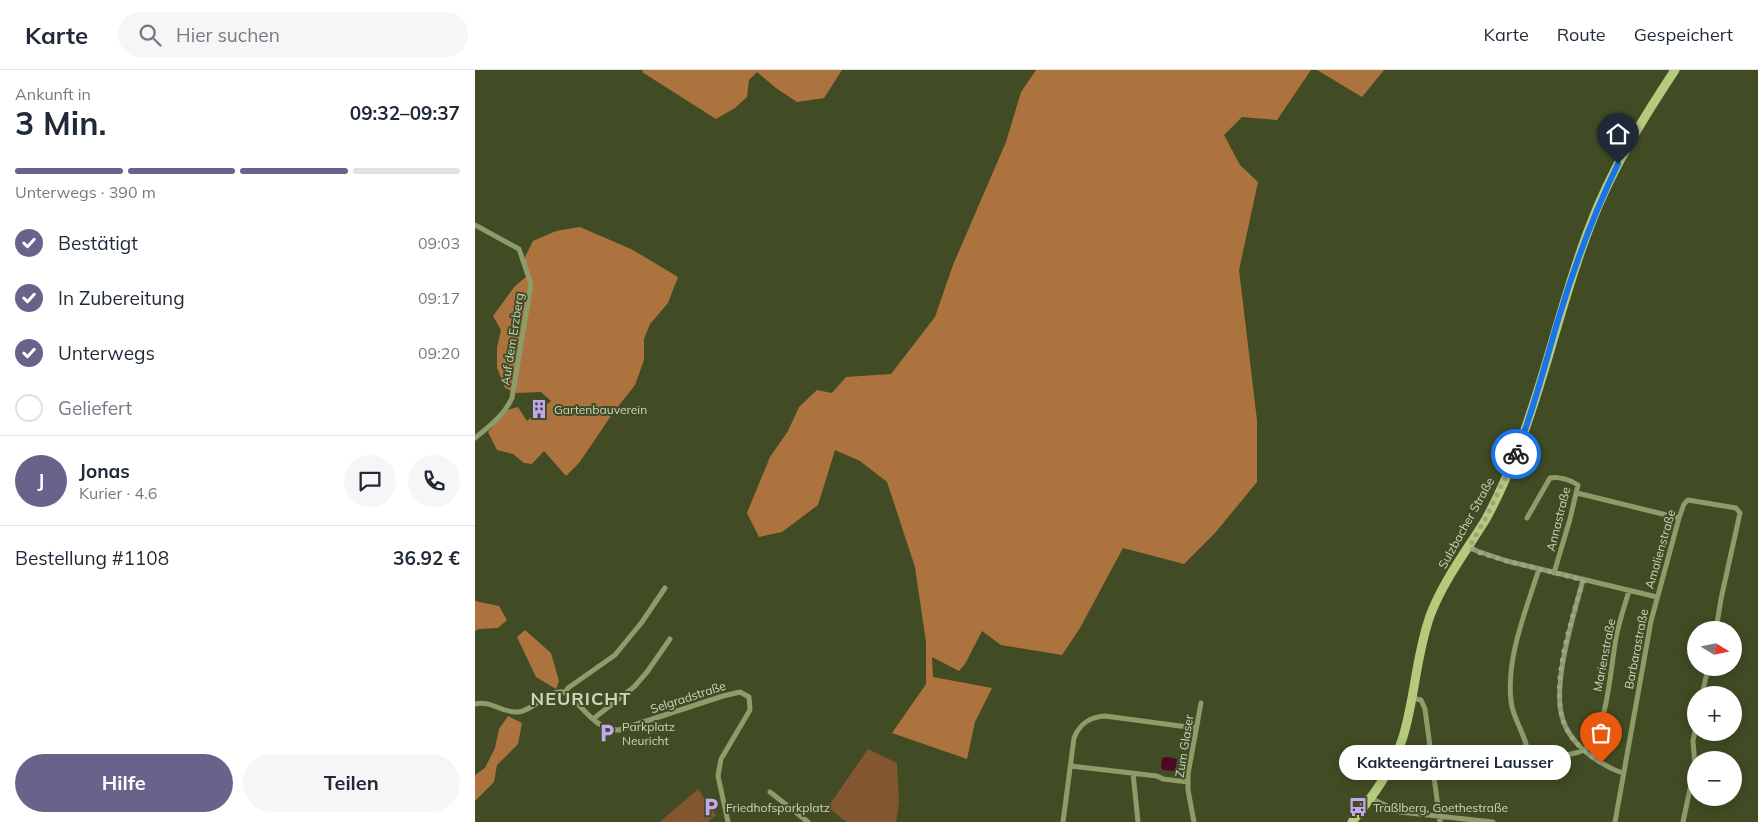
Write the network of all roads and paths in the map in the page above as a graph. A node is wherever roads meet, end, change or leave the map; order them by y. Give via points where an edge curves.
1 (1675, 70) edge
2 (475, 225) edge
3 (475, 438) edge
4 (1577, 493) junction
5 (1527, 518) dead end
6 (1679, 518) junction
7 (1469, 547) junction
8 (1539, 569) junction
9 (1554, 573) junction
10 (1583, 580) junction
11 (665, 588) dead end
12 (1629, 591) junction
13 (1657, 598) junction
14 (1717, 621) edge
15 (670, 639) dead end
16 (565, 693) junction
17 (1412, 698) junction
18 (1201, 703) dead end
19 (475, 704) edge
20 (593, 719) junction
21 (1195, 728) junction
22 (1693, 741) edge
23 (1431, 750) junction
24 (1584, 750) junction
25 (1528, 756) junction
26 (1071, 766) junction
27 (1133, 773) junction
28 (1624, 773) junction
29 (1188, 782) junction
30 (770, 792) dead end
31 (1370, 798) junction
32 (1440, 819) edge
33 (728, 822) edge
34 (808, 822) edge
35 (1063, 822) edge
36 (1138, 822) edge
37 (1194, 822) edge
38 (1352, 822) edge
39 (1493, 822) edge
40 (1615, 822) edge
41 (1683, 822) edge

1 - 7 main road, Sulzbacher Straße via 1634,134 1604,192 1573,272 1517,452
2 - 3 street, Auf dem Erzberg via 519,249 531,284 512,398 500,416
4 - 5 street, Annastraße via 1575,483 1550,478
4 - 6 street
4 - 9 street, Annastraße
6 - 13 street, Amalienstraße
6 - 14 street, Amalienstraße via 1689,500 1739,510
7 - 8 street
7 - 17 main road, Sulzbacher Straße via 1431,615
8 - 9 street
8 - 25 street via 1515,648 1510,681 1511,708 1528,748
9 - 10 street
10 - 12 street
10 - 24 street via 1561,670 1560,688 1562,718
11 - 16 street via 615,655
12 - 13 street
12 - 24 street, Marienstraße via 1616,640 1603,719 1597,734
13 - 28 street, Barbarastraße
15 - 20 street via 634,687
16 - 19 street via 551,694 538,704 517,712
16 - 20 street
17 - 23 street via 1424,704
17 - 31 main road, Sulzbacher Straße via 1395,758
18 - 21 street, Zum Glaser
20 - 33 street, Selgradstraße via 607,729 619,730 723,696 740,692 749,697 750,710 721,759 718,776
21 - 26 street via 1105,716 1090,718 1076,733
21 - 29 street, Zum Glaser
22 - 41 street via 1695,765
23 - 25 street
23 - 32 street
24 - 25 street via 1551,757
24 - 28 street via 1611,769
26 - 27 street
26 - 35 street
27 - 29 street
27 - 36 street
28 - 40 street, Barbarastraße
29 - 37 street, Zum Glaser
30 - 34 street
31 - 32 street via 1400,812
31 - 38 main road, Sulzbacher Straße
32 - 39 street

